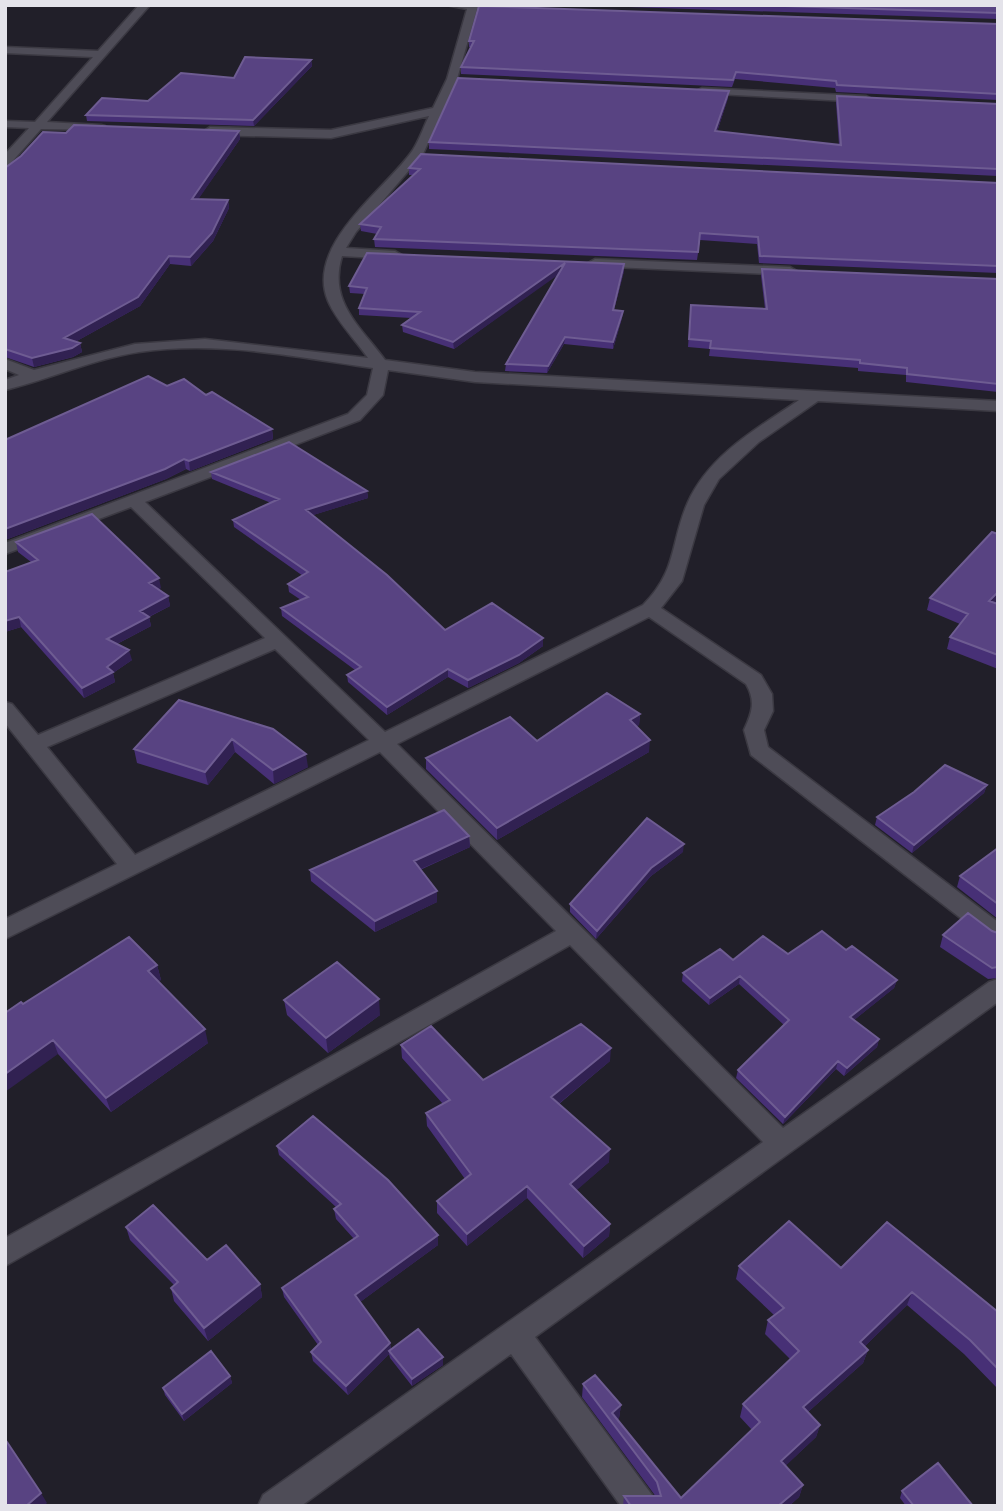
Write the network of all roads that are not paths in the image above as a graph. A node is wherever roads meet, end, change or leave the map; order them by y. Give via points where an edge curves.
1 (145, 5) edge
2 (451, 5) edge
3 (474, 6) edge
4 (499, 7) edge
5 (5, 50) edge
6 (100, 54) junction
7 (684, 90) edge
8 (875, 99) edge
9 (436, 111) junction
10 (5, 124) edge
11 (36, 125) junction
12 (119, 128) edge
13 (203, 131) edge
14 (5, 162) edge
15 (338, 252) junction
16 (407, 255) edge
17 (585, 263) edge
18 (805, 272) edge
19 (5, 363) edge
20 (381, 365) junction
21 (33, 375) junction
22 (5, 384) edge
23 (813, 397) junction
24 (998, 406) edge
25 (133, 500) junction
26 (5, 549) edge
27 (650, 609) junction
28 (278, 640) junction
29 (5, 709) edge
30 (383, 742) junction
31 (34, 745) junction
32 (132, 867) junction
33 (5, 930) edge
34 (573, 932) junction
35 (998, 935) edge
36 (998, 989) edge
37 (782, 1144) junction
38 (5, 1253) edge
39 (515, 1335) junction
40 (274, 1506) edge
41 (641, 1506) edge

1 - 6 street
2 - 3 street
3 - 4 street
3 - 9 street via 459,79
5 - 6 street
6 - 11 street
7 - 8 street
9 - 13 street via 331,134
9 - 15 street via 424,155 351,230
10 - 11 street
11 - 12 street
11 - 14 street
15 - 16 street
15 - 20 street via 329,273 333,300
17 - 18 street
19 - 21 street
20 - 21 street via 271,349 167,344
20 - 23 street via 475,377
20 - 25 street via 378,394 354,417
21 - 22 street
23 - 24 street
23 - 27 street via 716,471 701,492 677,576
25 - 26 street
25 - 28 street
27 - 30 street
27 - 35 street via 754,680 762,694 763,711 754,730 758,750
28 - 30 street
28 - 31 street
29 - 31 street
30 - 32 street
30 - 34 street
31 - 32 street
32 - 33 street
34 - 37 street
34 - 38 street
36 - 37 street
37 - 39 street
39 - 40 street
39 - 41 street

